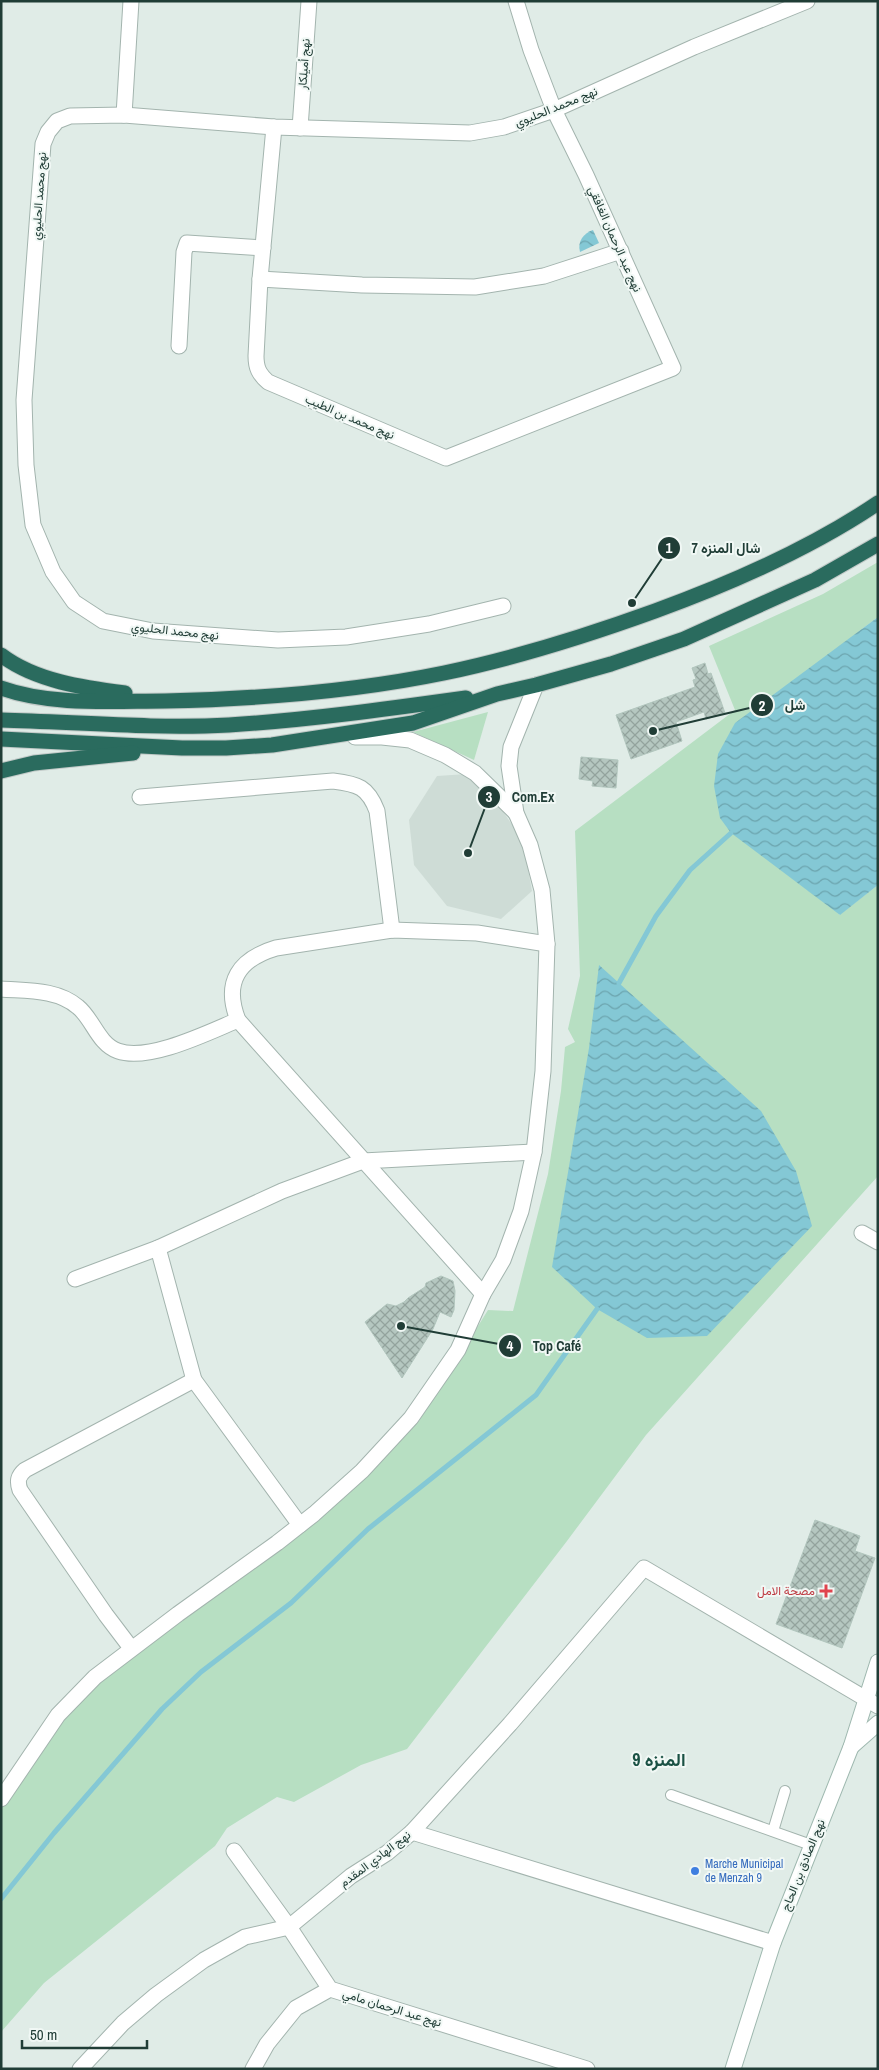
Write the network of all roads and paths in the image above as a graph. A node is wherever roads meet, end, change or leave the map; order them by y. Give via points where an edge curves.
1 (131, 1) edge
2 (309, 1) edge
3 (516, 1) edge
4 (807, 1) edge
5 (554, 110) junction
6 (124, 115) junction
7 (274, 127) junction
8 (300, 128) junction
9 (263, 248) junction
10 (621, 250) junction
11 (260, 279) junction
12 (179, 346) dead end
13 (673, 368) joint
14 (878, 503) edge
15 (878, 544) edge
16 (503, 606) dead end
17 (1, 655) edge
18 (536, 686) junction
19 (1, 688) edge
20 (497, 694) junction
21 (186, 700) junction
22 (1, 720) edge
23 (317, 738) junction
24 (1, 739) edge
25 (182, 748) junction
26 (1, 771) edge
27 (140, 797) dead end
28 (516, 813) junction
29 (392, 930) junction
30 (547, 944) junction
31 (1, 989) edge
32 (238, 1020) junction
33 (534, 1152) junction
34 (364, 1161) junction
35 (862, 1234) dead end
36 (878, 1242) edge
37 (158, 1248) junction
38 (76, 1280) dead end
39 (483, 1294) junction
40 (194, 1380) junction
41 (300, 1525) junction
42 (131, 1648) junction
43 (878, 1662) edge
44 (871, 1703) edge
45 (878, 1723) edge
46 (851, 1747) junction
47 (785, 1792) dead end
48 (671, 1795) dead end
49 (1, 1799) edge
50 (773, 1831) junction
51 (412, 1832) junction
52 (811, 1845) junction
53 (234, 1851) dead end
54 (289, 1927) junction
55 (773, 1943) junction
56 (330, 1989) junction
57 (80, 2069) edge
58 (253, 2069) edge
59 (587, 2069) edge
60 (733, 2069) edge

1 - 6 street
2 - 8 street, نهج أميلكار
3 - 5 street, نهج عبد الرحمان الغافقي
4 - 5 street, نهج محمد الحليوي
5 - 8 street, نهج محمد الحليوي via 504,127 470,132
5 - 10 street, نهج عبد الرحمان الغافقي
6 - 7 street, نهج محمد الحليوي
6 - 16 street, نهج محمد الحليوي via 70,116 57,121 43,144 24,400 26,465 33,525 53,572 74,602 104,620 152,631 278,640 346,637 429,624
7 - 8 street, نهج محمد الحليوي
7 - 9 street, نهج محمد بن الطيب
9 - 11 street, نهج محمد بن الطيب
9 - 12 street via 187,243
10 - 11 street via 544,276 475,287
10 - 13 street, نهج عبد الرحمان الغافقي
11 - 13 street, نهج محمد بن الطيب via 256,365 260,375 268,382 446,458
14 - 21 highway via 800,548 737,579 600,631 529,652 442,674 340,689 242,700
15 - 18 highway via 815,580 684,639
17 - 21 highway via 38,674 89,689
18 - 20 highway
18 - 28 street via 511,747 509,766
19 - 21 highway via 84,702
20 - 22 highway via 317,718 227,725
20 - 23 highway via 413,724
23 - 25 highway via 272,745
23 - 28 street via 382,736 410,740 475,773
24 - 25 highway
25 - 26 highway via 34,763
27 - 29 street via 333,781 362,787 372,797 377,811
28 - 30 street via 530,845 540,882
29 - 30 street via 477,933
29 - 32 street via 259,953 246,963 233,984 232,1005
30 - 33 street via 543,1071
31 - 32 street via 59,995 78,1007 106,1043 129,1054 173,1048
32 - 34 street
33 - 34 street
33 - 39 street via 521,1211 503,1260
34 - 37 street via 282,1191
34 - 39 street
35 - 36 street
37 - 38 street
37 - 40 street
39 - 41 street via 458,1350 411,1418 362,1471
40 - 41 street
40 - 42 street via 32,1465 18,1479 20,1490
41 - 42 street
42 - 49 street via 95,1677 58,1716
43 - 44 street, نهج الصادق بن الحاج
44 - 46 street, نهج الصادق بن الحاج
44 - 51 street, نهج الهادي المقدم via 644,1568
45 - 46 street
46 - 52 street, نهج الصادق بن الحاج
47 - 50 lane
48 - 50 lane
50 - 52 lane
51 - 54 street, نهج الهادي المقدم
51 - 55 street
52 - 55 street, نهج الصادق بن الحاج
53 - 54 street, نهج عبد الرحمان مامي
54 - 56 street, نهج عبد الرحمان مامي
54 - 57 street, نهج الهادي المقدم via 245,1937 204,1960 123,2023
55 - 60 street, نهج الصادق بن الحاج
56 - 58 street via 296,2008
56 - 59 street, نهج عبد الرحمان مامي

